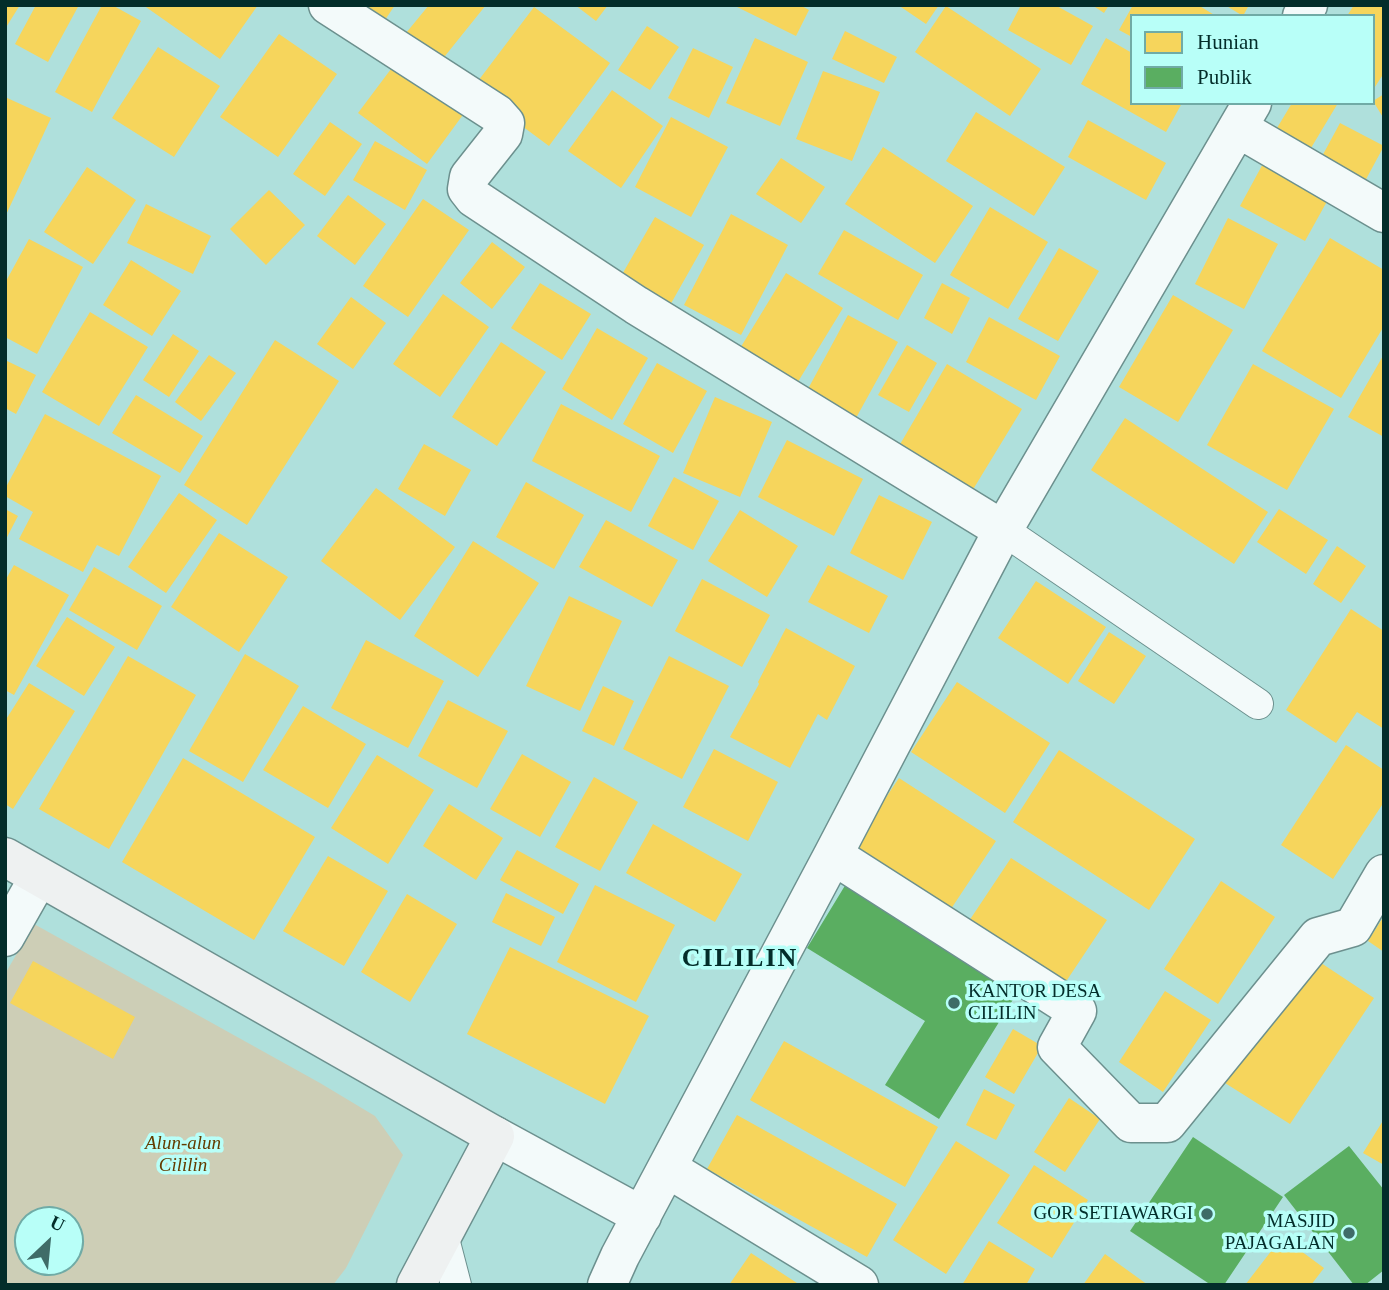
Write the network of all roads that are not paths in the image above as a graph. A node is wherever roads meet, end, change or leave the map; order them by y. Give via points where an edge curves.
1 (328, 5) edge
2 (1245, 116) edge
3 (1384, 213) edge
4 (1003, 530) junction
5 (1258, 704) dead end
6 (833, 855) junction
7 (5, 857) edge
8 (1384, 874) edge
9 (39, 877) junction
10 (5, 937) edge
11 (495, 1136) junction
12 (667, 1168) junction
13 (642, 1216) junction
14 (443, 1235) junction
15 (416, 1285) edge
16 (456, 1285) edge
17 (607, 1285) edge
18 (859, 1285) edge

1 - 4 street via 505,123 503,134 469,177 467,189 474,198 647,312
2 - 3 street
2 - 4 street
4 - 5 lane
4 - 6 street
6 - 8 street via 1077,1011 1057,1047 1131,1123 1167,1123 1318,937 1353,927
6 - 12 street
7 - 9 main road
9 - 10 street
9 - 11 main road
11 - 13 street
11 - 14 main road
12 - 13 street
12 - 18 street
13 - 17 street
14 - 15 main road
14 - 16 lane

